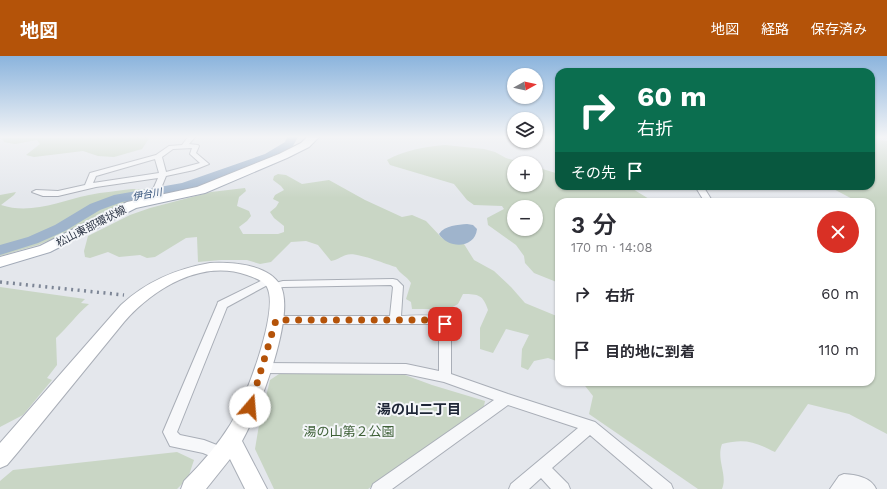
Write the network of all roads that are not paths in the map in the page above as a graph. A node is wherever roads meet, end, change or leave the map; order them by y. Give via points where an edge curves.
1 (154, 157) edge
2 (158, 157) edge
3 (198, 157) edge
4 (280, 157) edge
5 (163, 174) junction
6 (88, 187) junction
7 (36, 192) dead end
8 (154, 195) junction
9 (0, 262) edge
10 (272, 283) junction
11 (276, 320) junction
12 (395, 320) junction
13 (262, 368) junction
14 (445, 377) junction
15 (506, 399) junction
16 (590, 426) junction
17 (227, 447) junction
18 (0, 458) edge
19 (541, 468) junction
20 (192, 489) edge
21 (256, 489) edge
22 (379, 489) edge
23 (517, 489) edge
24 (562, 489) edge
25 (665, 489) edge
26 (838, 489) edge
27 (868, 489) edge

1 - 6 street via 93,175
2 - 5 street
3 - 5 street via 205,164
4 - 8 main road, 松山東部環状線 via 201,190
5 - 6 street
5 - 8 street
6 - 7 street via 49,194
8 - 9 main road, 松山東部環状線 via 45,249
10 - 11 street via 278,304
10 - 12 street via 394,282 398,286
10 - 17 street via 222,305 170,432 176,441 204,447
10 - 18 street via 252,271 225,267 188,272 145,292 119,315 86,358
11 - 12 street
11 - 13 street
12 - 14 street via 439,320 445,324
13 - 14 street via 406,369
13 - 17 street via 250,407
14 - 15 street
15 - 16 street
15 - 22 street
16 - 19 street
16 - 25 street
17 - 20 street
17 - 21 street
19 - 23 street
19 - 24 street
26 - 27 street via 844,481 856,482

